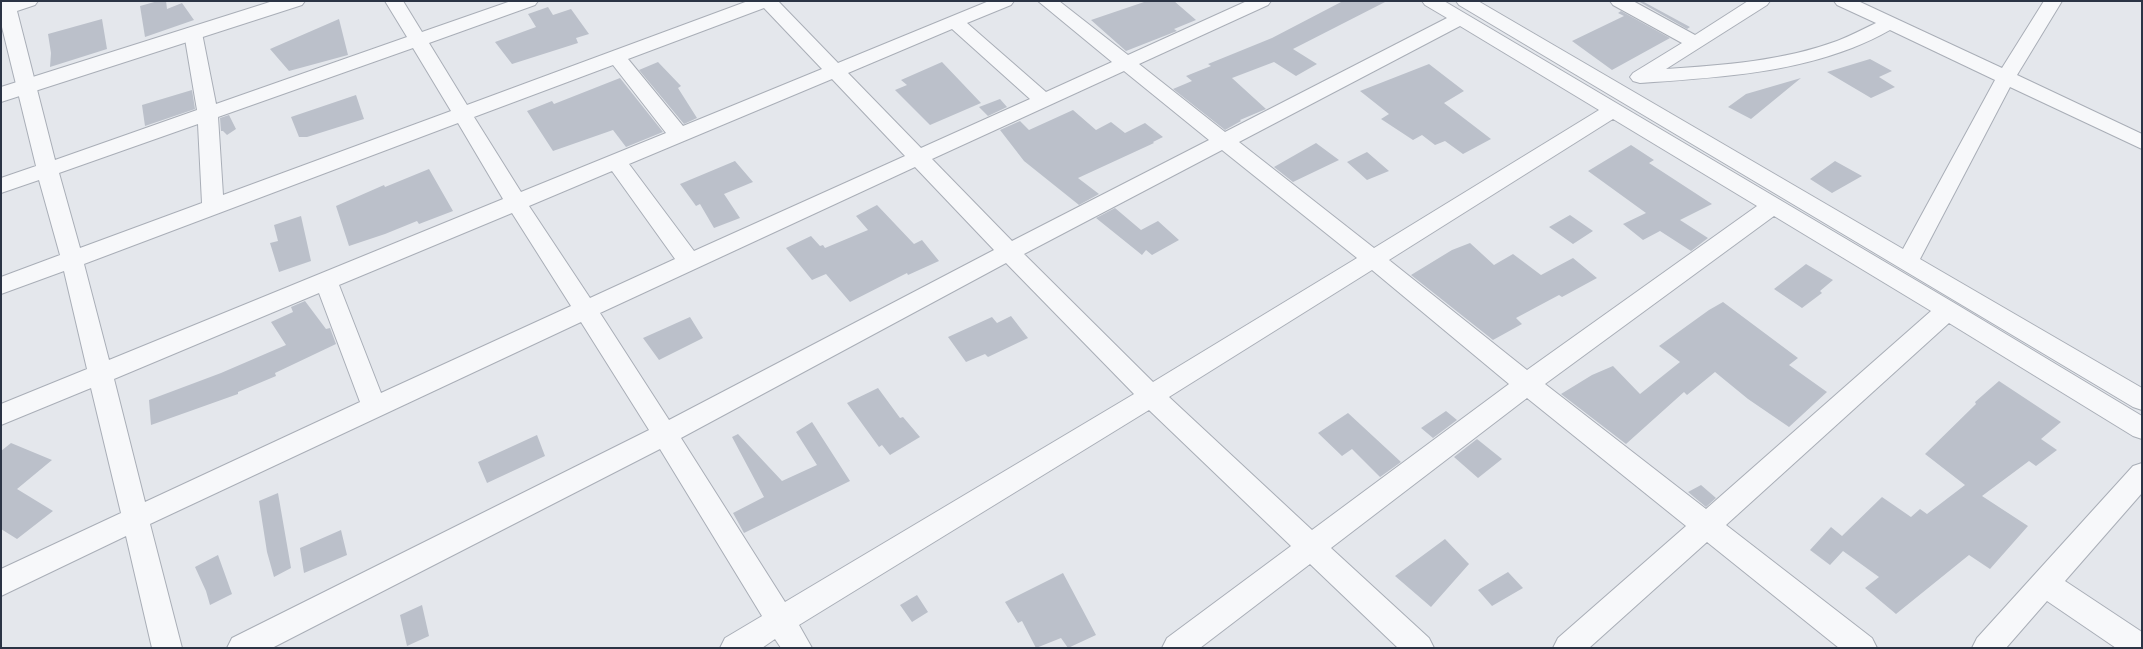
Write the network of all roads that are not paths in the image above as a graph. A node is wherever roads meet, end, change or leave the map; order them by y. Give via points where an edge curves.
1 (29, 1) edge
2 (294, 1) edge
3 (394, 1) edge
4 (529, 1) edge
5 (766, 1) edge
6 (1005, 1) edge
7 (1047, 1) edge
8 (1262, 1) edge
9 (1431, 1) edge
10 (1619, 1) edge
11 (1761, 1) edge
12 (1843, 1) edge
13 (2053, 1) edge
14 (4, 6) edge
15 (1475, 8) edge
16 (955, 22) junction
17 (1889, 24) junction
18 (193, 34) junction
19 (418, 41) junction
20 (1694, 42) junction
21 (616, 56) junction
22 (1125, 64) junction
23 (836, 72) junction
24 (1640, 77) junction
25 (2005, 79) junction
26 (26, 87) junction
27 (1, 95) edge
28 (1044, 101) junction
29 (1615, 101) junction
30 (462, 114) junction
31 (208, 115) junction
32 (679, 135) junction
33 (1223, 142) junction
34 (2142, 142) edge
35 (919, 158) junction
36 (616, 161) junction
37 (47, 170) junction
38 (1, 186) edge
39 (516, 202) junction
40 (213, 206) junction
41 (1772, 206) junction
42 (1008, 252) junction
43 (72, 259) junction
44 (1373, 259) junction
45 (689, 261) junction
46 (1908, 261) junction
47 (326, 281) junction
48 (1, 286) edge
49 (584, 309) junction
50 (1948, 310) junction
51 (100, 374) junction
52 (1527, 384) junction
53 (1151, 396) junction
54 (2142, 400) edge
55 (374, 407) junction
56 (1, 415) edge
57 (2142, 429) edge
58 (665, 434) junction
59 (2142, 474) edge
60 (135, 519) junction
61 (1705, 525) junction
62 (1311, 546) junction
63 (2045, 582) junction
64 (1, 583) edge
65 (780, 621) junction
66 (167, 648) edge
67 (242, 648) edge
68 (735, 648) edge
69 (797, 648) edge
70 (1177, 648) edge
71 (1419, 648) edge
72 (1568, 648) edge
73 (1862, 648) edge
74 (1987, 648) edge
75 (2141, 648) edge

1 - 14 street
2 - 18 street
3 - 19 street
4 - 19 street
5 - 21 street
5 - 23 street
6 - 16 street
7 - 22 street
8 - 22 street
9 - 15 street
10 - 20 street
11 - 20 street
12 - 17 street
13 - 25 street
14 - 26 street
15 - 29 street
15 - 33 street
16 - 23 street
16 - 28 street
17 - 24 street via 1844,44 1804,56 1720,71
17 - 25 street
18 - 26 street
18 - 31 street
19 - 30 street
19 - 31 street
20 - 24 street
21 - 30 street
21 - 32 street
22 - 28 street
22 - 33 street
23 - 32 street
23 - 35 street
24 - 29 street
25 - 34 street
25 - 46 street
26 - 27 street
26 - 37 street
28 - 35 street
29 - 41 street
29 - 44 street
29 - 46 street
30 - 39 street
30 - 40 street
31 - 37 street
31 - 40 street
32 - 36 street
33 - 42 street
33 - 44 street
35 - 42 street
35 - 45 street
36 - 39 street
36 - 45 street
37 - 38 street
37 - 43 street
39 - 47 street
39 - 49 street
40 - 43 street
41 - 50 street
41 - 52 street
42 - 53 street
42 - 58 street
43 - 48 street
43 - 51 street
44 - 52 street
44 - 53 street
45 - 49 street
46 - 54 street
47 - 51 street
47 - 55 street
49 - 55 street
49 - 58 street
50 - 57 street
50 - 61 street
51 - 56 street
51 - 60 street
52 - 61 street
52 - 62 street
53 - 62 street
53 - 65 street
55 - 60 street
58 - 65 street
58 - 67 street
59 - 63 street
60 - 64 street
60 - 66 street
61 - 72 street
61 - 73 street
62 - 70 street
62 - 71 street
63 - 74 street
63 - 75 street
65 - 68 street
65 - 69 street

